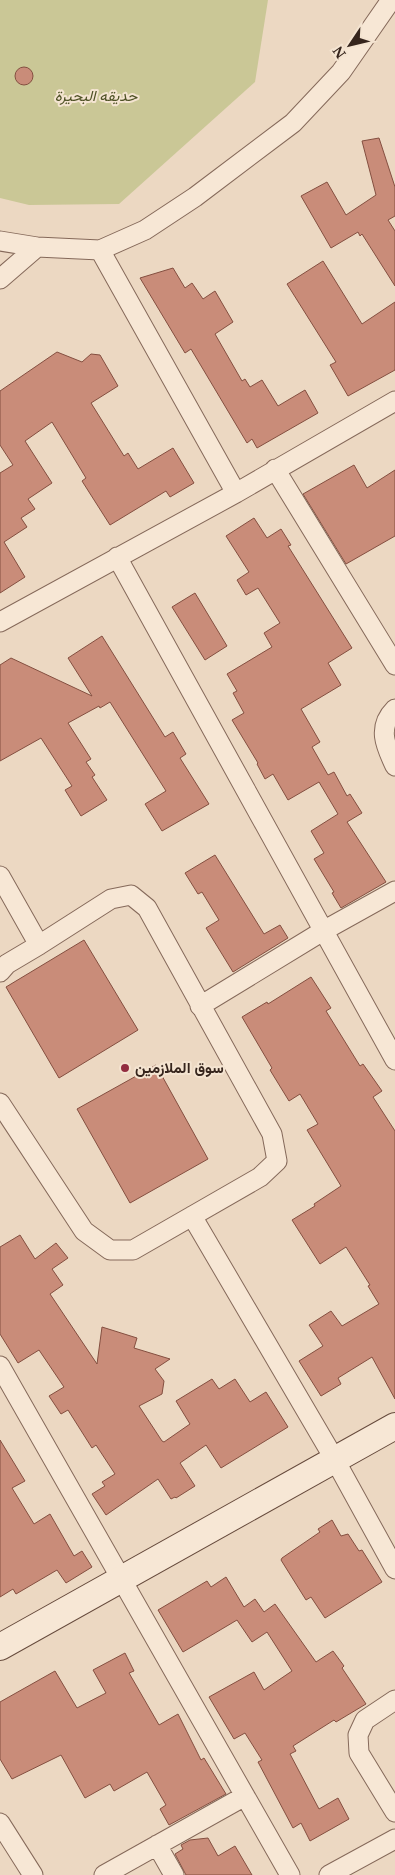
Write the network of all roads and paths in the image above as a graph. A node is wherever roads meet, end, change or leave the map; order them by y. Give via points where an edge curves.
1 (391, 0) edge
2 (0, 241) edge
3 (37, 247) junction
4 (100, 250) junction
5 (0, 280) edge
6 (395, 401) edge
7 (275, 469) junction
8 (236, 492) junction
9 (117, 557) junction
10 (0, 622) edge
11 (395, 665) edge
12 (395, 709) edge
13 (395, 766) edge
14 (0, 876) edge
15 (395, 891) edge
16 (323, 930) junction
17 (39, 945) junction
18 (0, 972) edge
19 (200, 1006) junction
20 (395, 1060) edge
21 (0, 1103) edge
22 (6, 1122) edge
23 (192, 1216) junction
24 (0, 1366) edge
25 (395, 1426) edge
26 (335, 1460) junction
27 (395, 1569) edge
28 (122, 1578) junction
29 (0, 1647) edge
30 (395, 1700) edge
31 (245, 1796) junction
32 (395, 1812) edge
33 (0, 1823) edge
34 (395, 1840) edge
35 (157, 1845) junction
36 (33, 1875) edge
37 (104, 1875) edge
38 (174, 1875) edge
39 (290, 1875) edge
40 (329, 1875) edge

1 - 4 street via 341,72 293,123 152,226
2 - 3 street
3 - 4 street
3 - 5 street
4 - 8 street
6 - 7 street
7 - 8 street
7 - 11 street
8 - 9 street
9 - 10 street
9 - 16 street
12 - 13 street via 389,715 383,733
14 - 17 street
15 - 16 street
16 - 19 street
16 - 20 street
17 - 18 street via 7,964
17 - 19 street via 111,899 131,895 147,908
19 - 23 street via 272,1134 277,1161 260,1177
21 - 22 street
22 - 23 street via 84,1232 110,1250 134,1250
23 - 26 street
24 - 28 street
25 - 26 street
26 - 27 street
26 - 28 street
28 - 29 street
28 - 31 street
30 - 32 street via 365,1720 358,1735 359,1753
31 - 35 street
31 - 39 street
33 - 36 street
34 - 40 street
35 - 37 street
35 - 38 street

